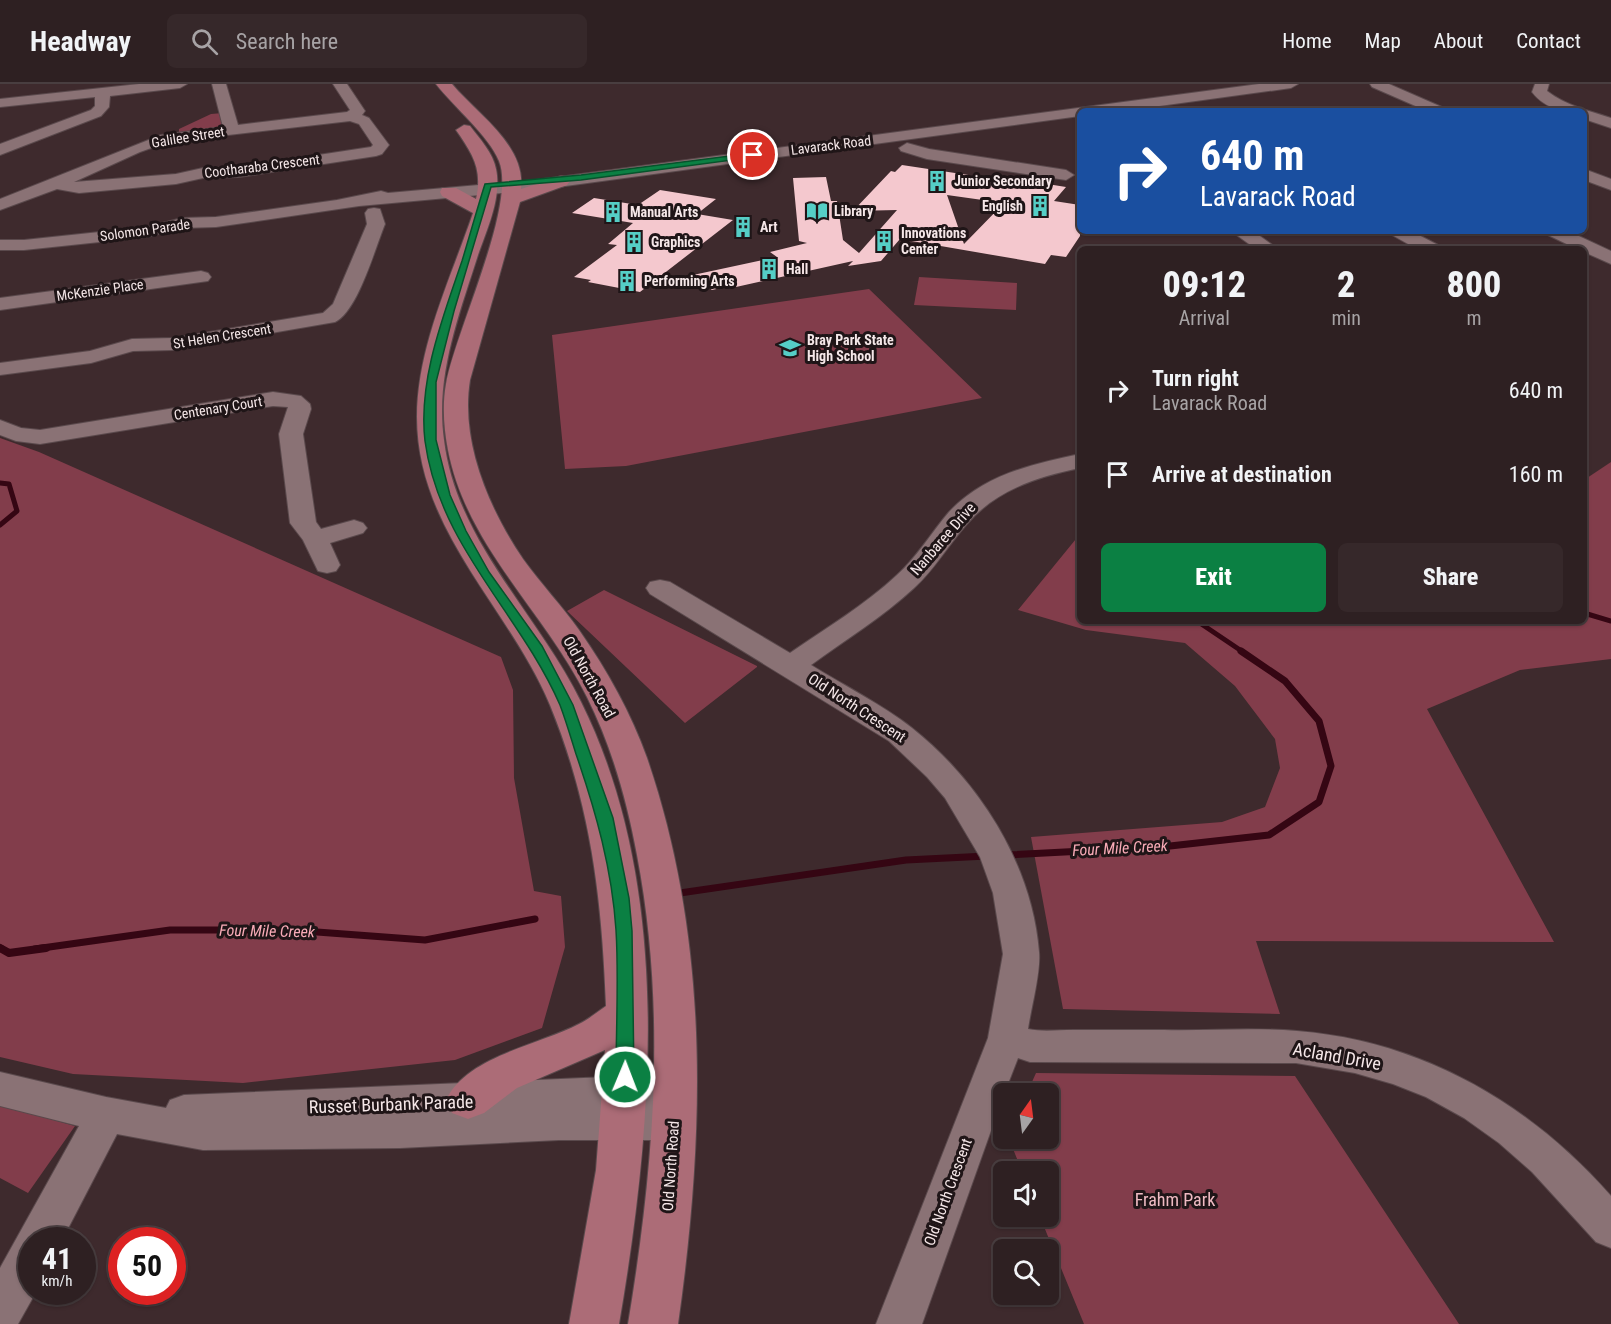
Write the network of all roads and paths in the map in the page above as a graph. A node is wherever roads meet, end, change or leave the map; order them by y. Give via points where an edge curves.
1 (180, 84) edge
2 (219, 84) edge
3 (340, 84) edge
4 (426, 84) edge
5 (444, 84) edge
6 (1291, 84) edge
7 (1377, 84) edge
8 (1542, 84) edge
9 (1157, 88) dead end
10 (103, 94) junction
11 (1178, 99) junction
12 (0, 103) edge
13 (1112, 108) edge
14 (1432, 108) edge
15 (1566, 108) edge
16 (1077, 112) edge
17 (1059, 115) junction
18 (1587, 115) edge
19 (351, 116) junction
20 (1611, 123) edge
21 (1077, 126) edge
22 (232, 130) junction
23 (907, 148) dead end
24 (0, 150) edge
25 (1066, 175) dead end
26 (1587, 175) edge
27 (558, 180) junction
28 (56, 184) junction
29 (1611, 185) edge
30 (501, 188) junction
31 (449, 192) joint
32 (0, 205) edge
33 (367, 207) junction
34 (1245, 234) edge
35 (1404, 234) edge
36 (1560, 234) edge
37 (1264, 246) edge
38 (1426, 246) edge
39 (1586, 246) edge
40 (5, 247) edge
41 (1587, 247) edge
42 (1611, 258) edge
43 (201, 277) dead end
44 (0, 304) edge
45 (0, 369) edge
46 (0, 427) edge
47 (1077, 462) edge
48 (354, 528) dead end
49 (315, 539) junction
50 (327, 565) dead end
51 (660, 588) dead end
52 (791, 666) junction
53 (626, 1015) junction
54 (1007, 1038) junction
55 (0, 1089) edge
56 (468, 1100) junction
57 (624, 1107) junction
58 (675, 1107) junction
59 (106, 1115) junction
60 (46, 1227) edge
61 (1611, 1228) edge
62 (18, 1280) edge
63 (0, 1311) edge
64 (594, 1324) edge
65 (653, 1324) edge
66 (899, 1324) edge

1 - 10 street
2 - 22 street
3 - 19 street via 358,111
4 - 30 main road, Old North Road via 476,146
5 - 30 main road via 496,139
6 - 11 street
7 - 14 street
8 - 15 street via 1539,92
9 - 11 street
10 - 12 street
10 - 24 street via 102,107 96,113
11 - 13 street
16 - 17 street, Lavarack Road
17 - 21 street
17 - 27 street, Lavarack Road
18 - 20 street
19 - 22 street, Galilee Street
19 - 28 street, Cootharaba Crescent via 364,121 381,145 379,149 367,154 176,179 79,188
22 - 28 street, Galilee Street via 151,141
23 - 25 street
26 - 29 street
27 - 30 main road
27 - 30 main road
28 - 32 street, Galilee Street
30 - 31 main road via 470,204
30 - 33 street, Solomon Parade via 390,194
30 - 53 main road via 437,355 431,382 431,440 445,495 460,531 483,573 535,646 567,705 580,741 605,818 621,898
30 - 58 main road, Old North Road via 457,386 456,425 469,483 507,556 569,639 601,693 629,757 657,858 670,941 676,1024
31 - 33 street, Solomon Parade
33 - 40 street, Solomon Parade via 182,223 147,232
33 - 45 street, St Helen Crescent via 376,224 342,305 334,315
34 - 37 street
35 - 38 street
36 - 39 street
41 - 42 street
43 - 44 street, McKenzie Place
46 - 49 street, Centenary Court via 40,437 273,399 293,400 300,409 291,434 303,523
47 - 52 street, Nanbaree Drive via 1014,478 973,502 925,564 901,586
48 - 49 street
49 - 50 street, Centenary Court
51 - 52 street, Old North Crescent
52 - 54 street, Old North Crescent via 900,734 950,783 978,822 1010,893 1021,954
53 - 56 main road via 595,1036 502,1075
53 - 57 main road
54 - 61 street, Acland Drive via 1030,1046 1305,1047 1395,1067 1464,1097 1515,1130 1553,1162
54 - 66 street, Old North Crescent
55 - 59 street, Russet Burbank Parade
56 - 57 street, Russet Burbank Parade via 545,1098
56 - 59 street, Russet Burbank Parade
57 - 58 street, Russet Burbank Parade
57 - 59 street, Russet Burbank Parade via 559,1122 400,1130 203,1132
57 - 64 main road via 605,1272
58 - 65 main road, Old North Road via 662,1272
59 - 60 street
62 - 63 street

